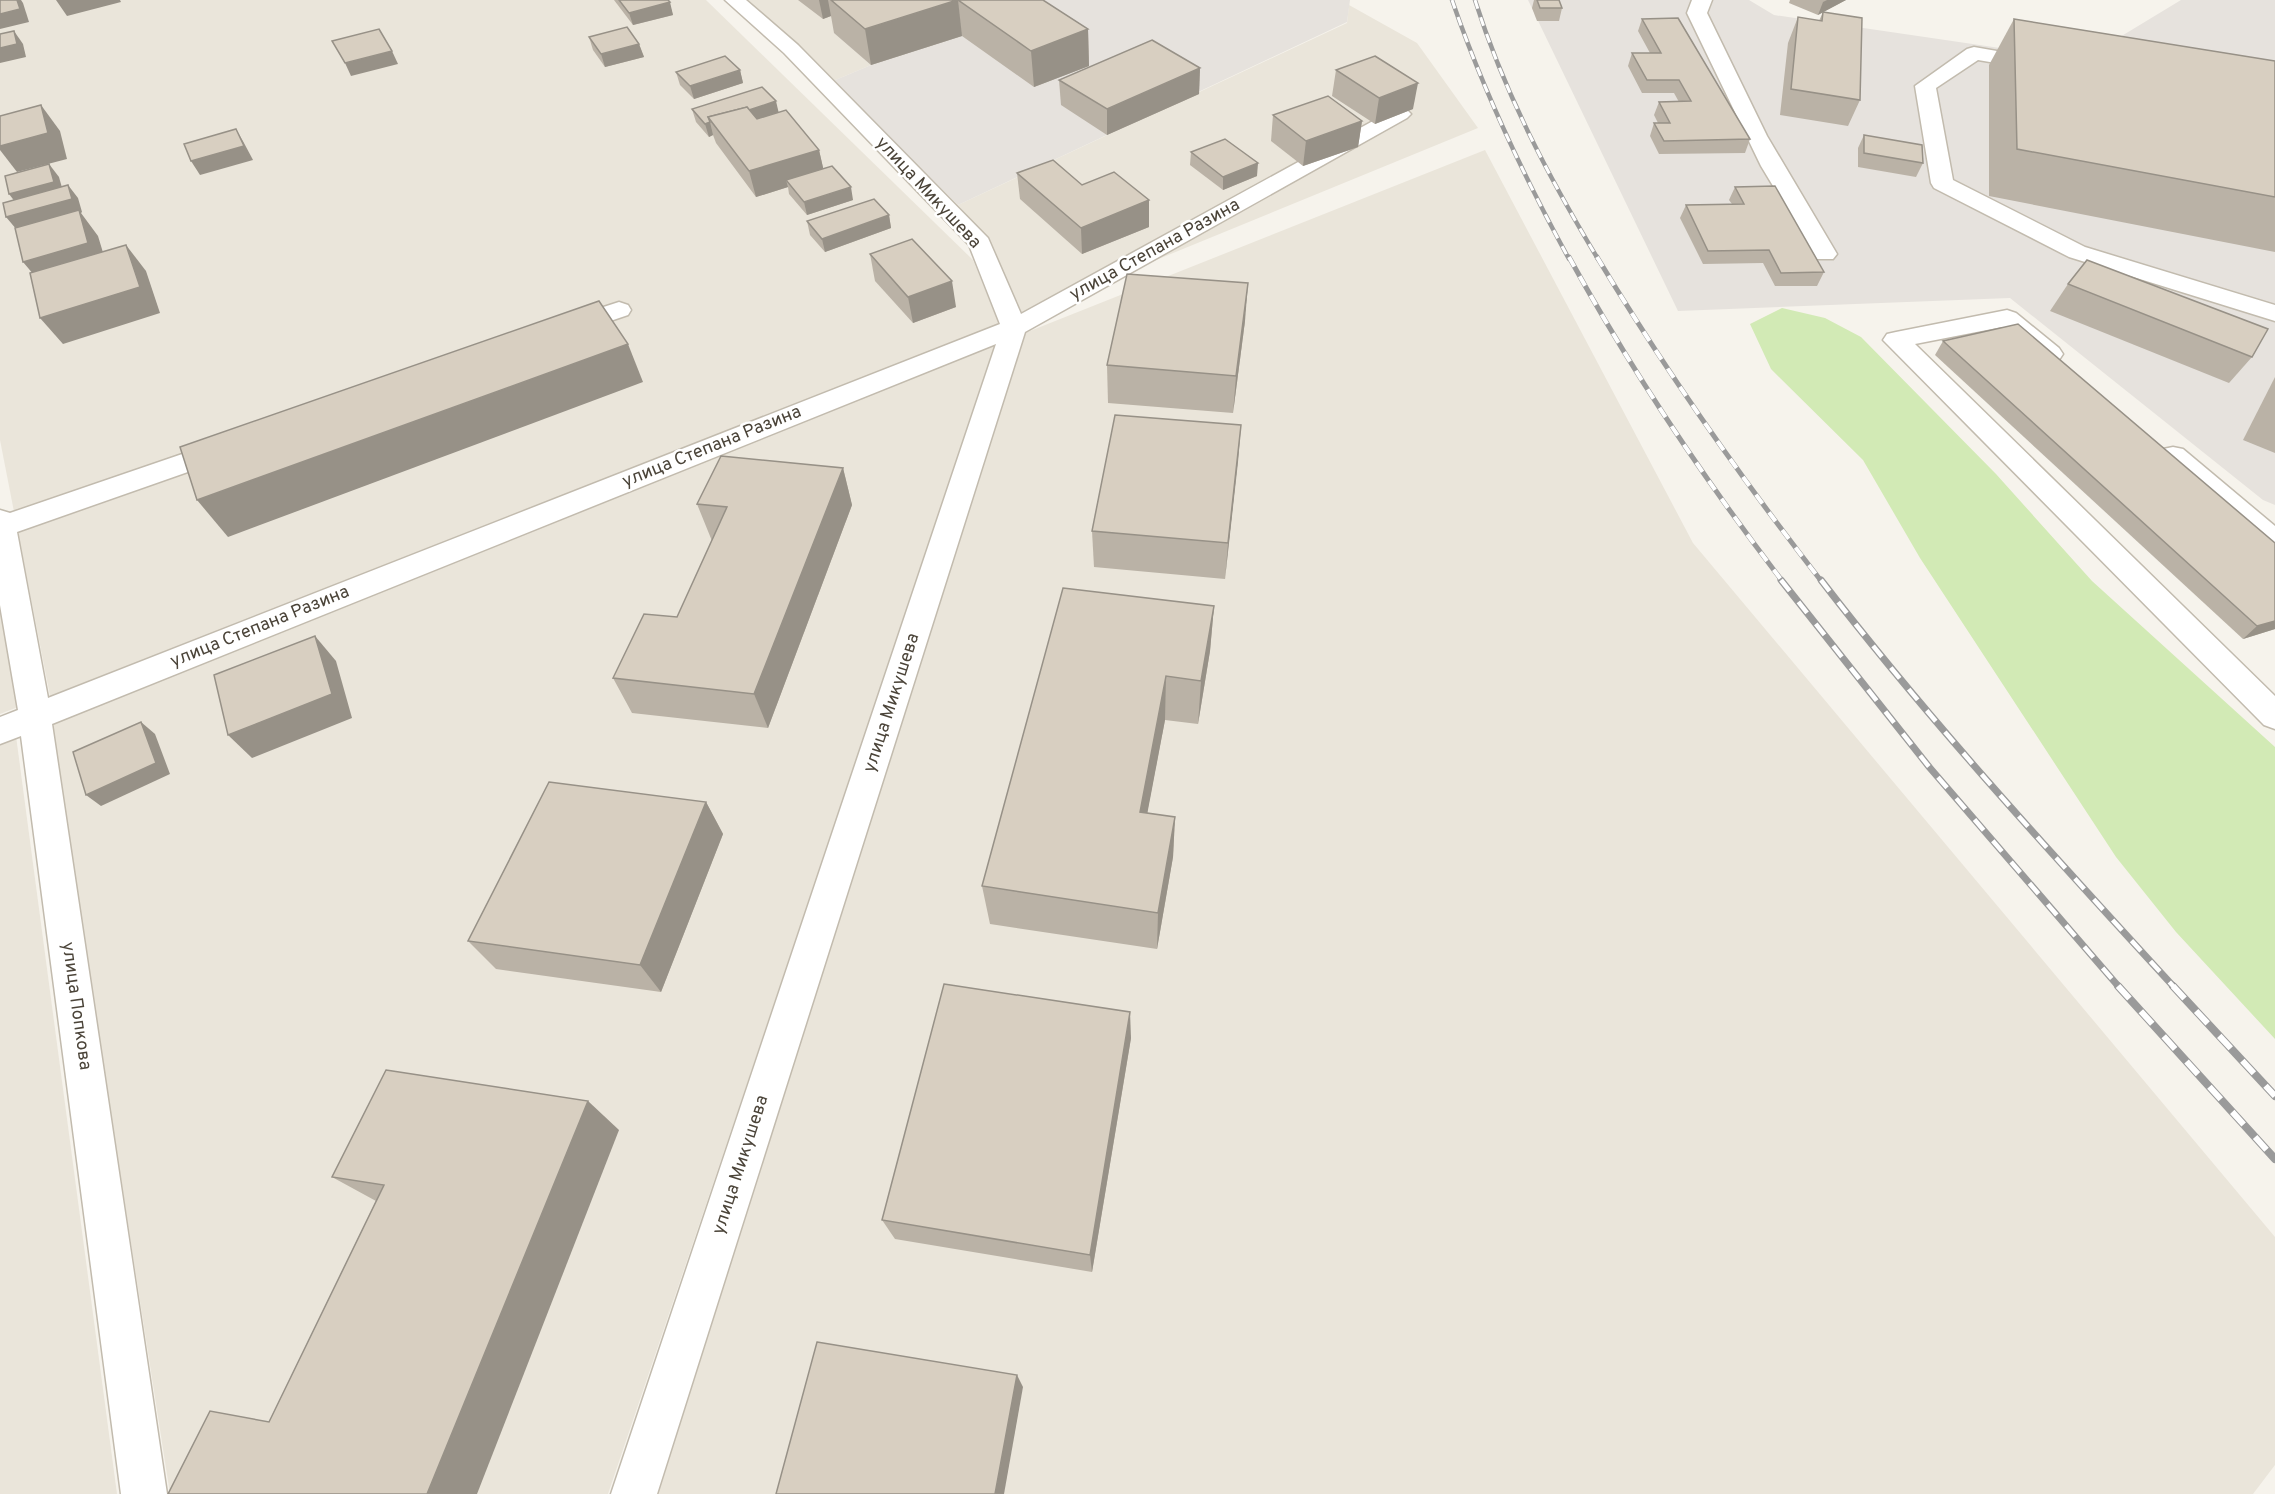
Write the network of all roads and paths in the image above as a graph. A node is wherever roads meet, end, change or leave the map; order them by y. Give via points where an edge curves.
1 (735, 0) edge
2 (1702, 0) edge
3 (2055, 67) edge
4 (1400, 114) edge
5 (1825, 254) dead end
6 (619, 310) dead end
7 (2275, 313) edge
8 (1014, 328) junction
9 (540, 337) edge
10 (2070, 370) edge
11 (2150, 437) edge
12 (248, 440) edge
13 (1, 524) edge
14 (2275, 542) edge
15 (35, 716) junction
16 (2275, 716) edge
17 (0, 730) edge
18 (144, 1494) edge
19 (634, 1494) edge

1 - 8 street, улица Микушева via 791,49 980,243
2 - 5 street via 1697,13 1735,96 1786,193
3 - 7 street via 1974,53 1925,86 1942,183 2077,252
4 - 8 street, улица Степана Разина
6 - 9 street
8 - 15 street, улица Степана Разина
8 - 19 street, улица Микушева
10 - 16 street via 2007,318 1896,340
11 - 14 street
12 - 13 street
13 - 15 street, улица Попкова
15 - 17 street, улица Степана Разина
15 - 18 street, улица Попкова

